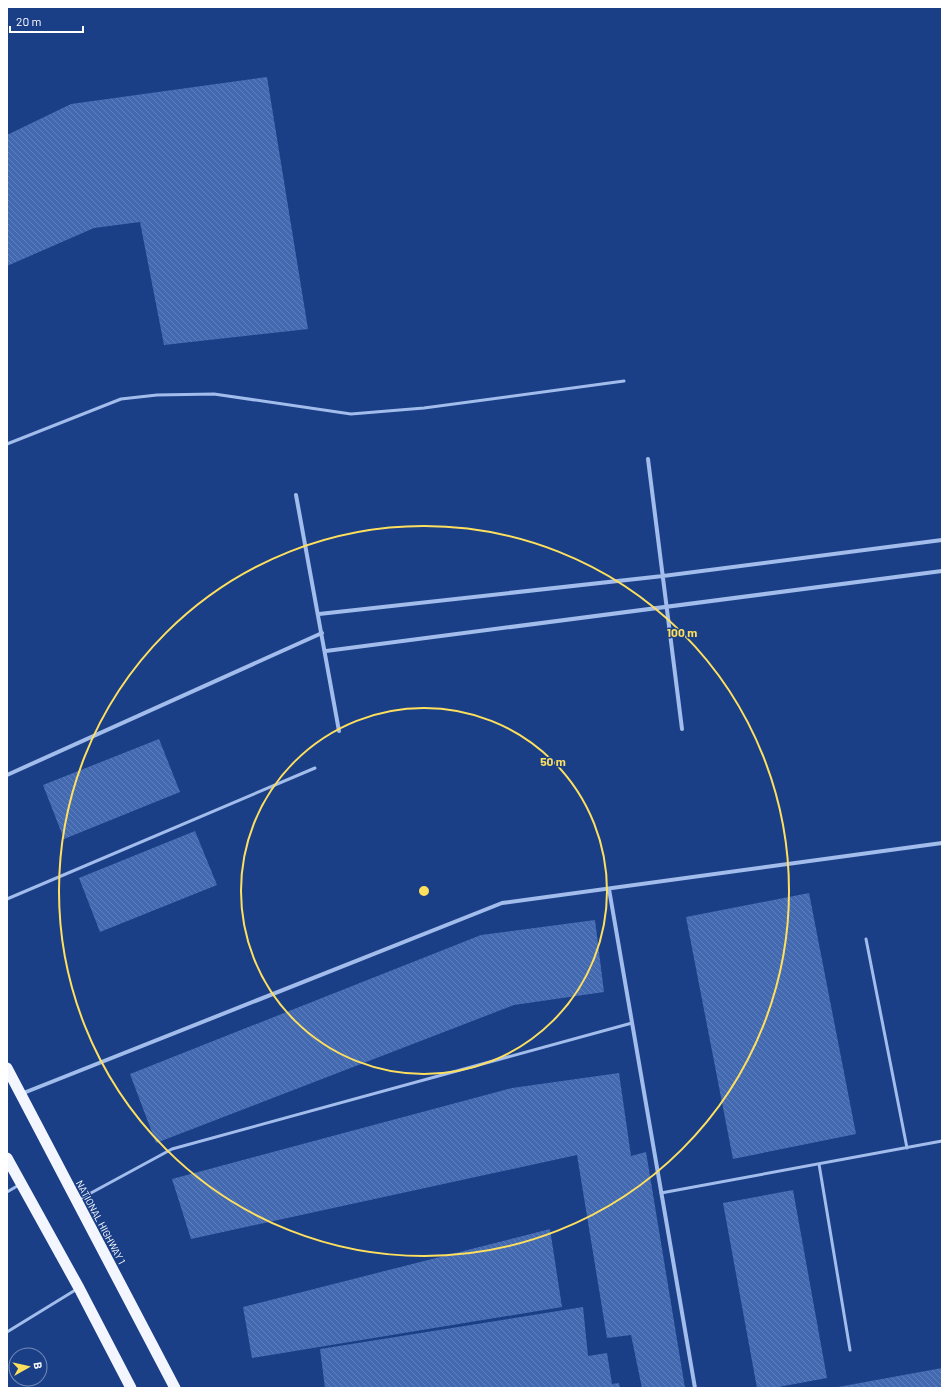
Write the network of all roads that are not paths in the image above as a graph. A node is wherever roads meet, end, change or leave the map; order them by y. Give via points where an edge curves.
1 (624, 381) dead end
2 (7, 444) edge
3 (648, 459) dead end
4 (296, 494) dead end
5 (942, 540) edge
6 (942, 571) edge
7 (663, 576) junction
8 (667, 608) junction
9 (319, 614) junction
10 (322, 633) junction
11 (326, 652) junction
12 (682, 730) dead end
13 (339, 731) dead end
14 (315, 768) dead end
15 (7, 775) edge
16 (942, 843) edge
17 (609, 889) junction
18 (7, 899) edge
19 (866, 939) dead end
20 (632, 1023) junction
21 (7, 1068) edge
22 (21, 1094) junction
23 (942, 1141) edge
24 (907, 1148) junction
25 (7, 1158) edge
26 (819, 1164) junction
27 (21, 1184) junction
28 (7, 1192) edge
29 (661, 1193) junction
30 (77, 1201) junction
31 (79, 1288) junction
32 (7, 1332) edge
33 (850, 1350) dead end
34 (131, 1388) edge
35 (174, 1388) edge
36 (695, 1388) edge

1 - 2 lane via 424,408 351,414 214,394 157,395 121,400
3 - 7 street
4 - 9 street
5 - 7 street
6 - 8 street
7 - 8 street
7 - 9 street
8 - 11 street
8 - 12 street
9 - 10 street
10 - 11 street
10 - 15 street
11 - 13 street
14 - 18 lane
16 - 17 street
17 - 20 street
17 - 22 street via 502,903
19 - 24 lane
20 - 29 street
20 - 30 lane via 172,1149
21 - 22 highway, NATIONAL HIGHWAY 1
22 - 30 highway, NATIONAL HIGHWAY 1
23 - 24 lane
24 - 26 lane
25 - 27 highway
26 - 29 lane
26 - 33 lane
27 - 28 lane
27 - 31 highway
29 - 36 street
30 - 35 highway, NATIONAL HIGHWAY 1
31 - 32 lane
31 - 34 highway

